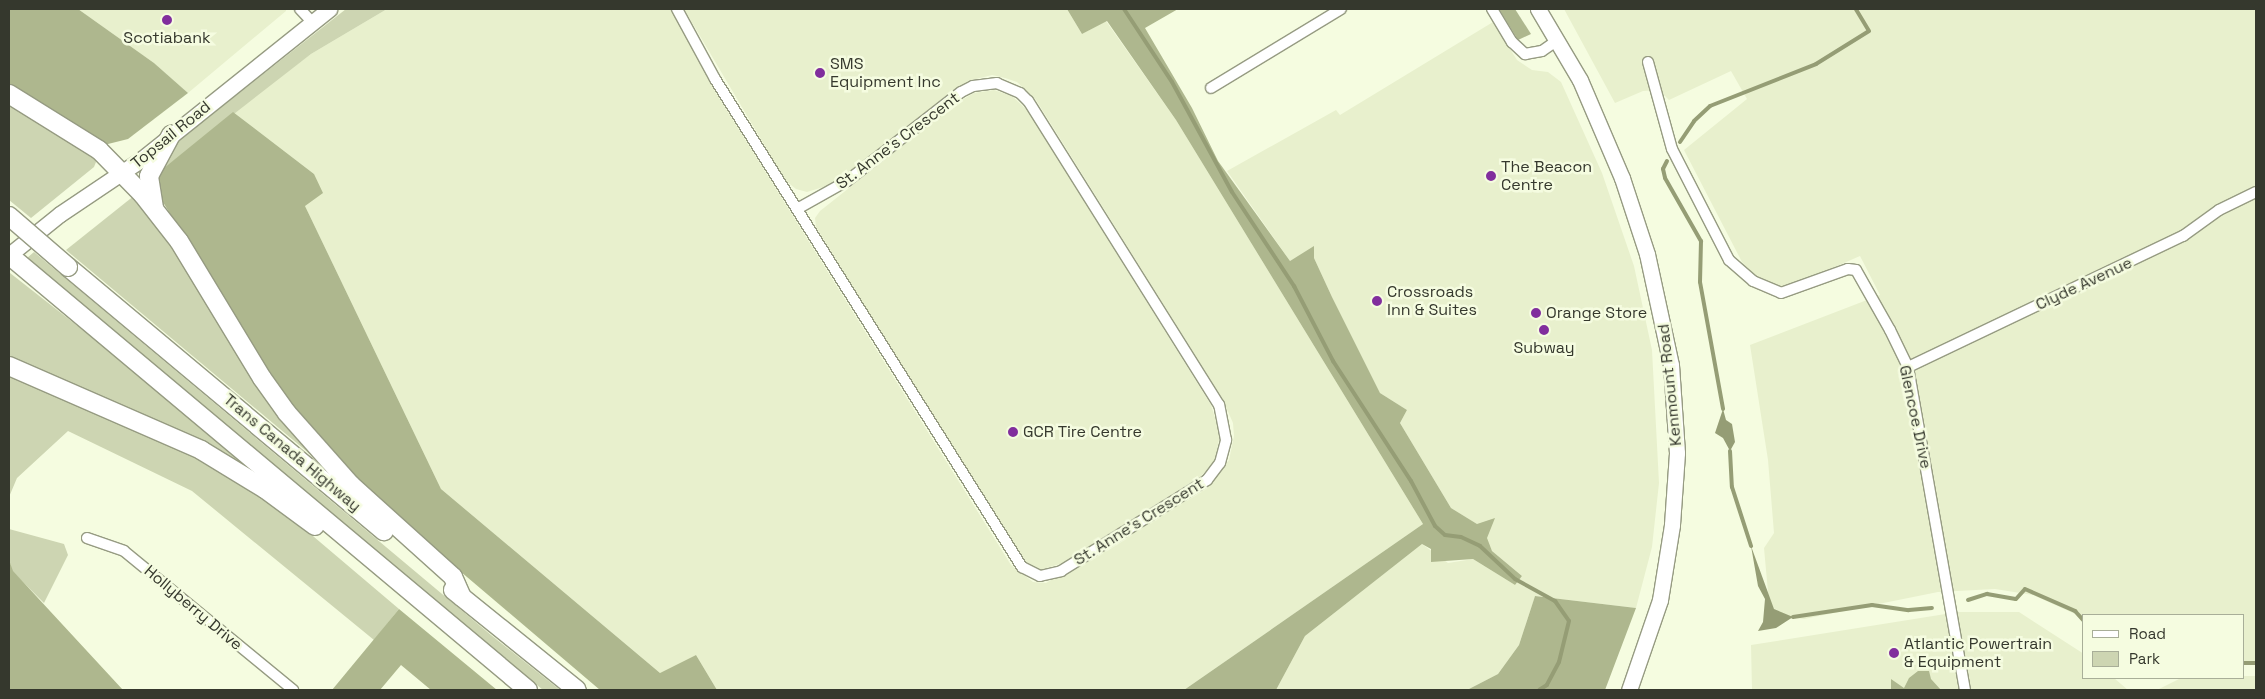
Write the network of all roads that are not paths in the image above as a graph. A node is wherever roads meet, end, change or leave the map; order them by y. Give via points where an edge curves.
1 (300, 9) edge
2 (329, 9) edge
3 (677, 9) edge
4 (1341, 9) edge
5 (1492, 9) edge
6 (1538, 9) edge
7 (312, 22) junction
8 (1558, 40) junction
9 (1648, 62) dead end
10 (1211, 88) dead end
11 (9, 94) edge
12 (171, 135) junction
13 (122, 174) junction
14 (2256, 192) edge
15 (154, 208) junction
16 (797, 209) junction
17 (9, 216) edge
18 (9, 255) edge
19 (9, 366) edge
20 (1908, 367) junction
21 (86, 538) dead end
22 (467, 601) junction
23 (450, 626) junction
24 (464, 638) junction
25 (293, 690) edge
26 (514, 690) edge
27 (528, 690) edge
28 (577, 690) edge
29 (591, 690) edge
30 (1630, 690) edge
31 (1965, 690) edge

1 - 7 street
2 - 7 main road, Topsail Road
3 - 16 street, St. Anne's Crescent via 715,79
4 - 10 street
5 - 8 street via 1512,42 1525,54 1542,51
6 - 8 main road, Kenmount Road
7 - 12 main road, Topsail Road
8 - 30 main road, Kenmount Road via 1595,111 1635,216 1666,335 1674,397 1677,473 1668,557 1648,642
9 - 20 street, Glencoe Drive via 1672,148 1729,260 1753,281 1782,293 1848,269 1856,270
11 - 13 highway via 99,150
12 - 13 main road, Topsail Road
12 - 15 highway via 149,176
13 - 15 highway
13 - 18 main road, Topsail Road via 60,214
14 - 20 street, Clyde Avenue via 2219,210 2184,236
15 - 22 highway via 288,413 351,484 453,577
16 - 16 street, St. Anne's Crescent via 847,181 961,92 973,86 997,83 1020,93 1034,109 1219,405 1226,440 1220,463 1206,480 1061,571 1040,576 1030,573 1008,550
17 - 22 highway, Trans Canada Highway, bridge
18 - 23 highway, Trans Canada Highway
19 - 23 highway via 214,456 286,504 436,627
20 - 31 street, Glencoe Drive
21 - 25 street, Hollyberry Drive via 124,551
22 - 28 highway, Trans Canada Highway
22 - 29 highway via 487,606
23 - 24 highway, Trans Canada Highway
24 - 26 highway via 469,654
24 - 27 highway, Trans Canada Highway

